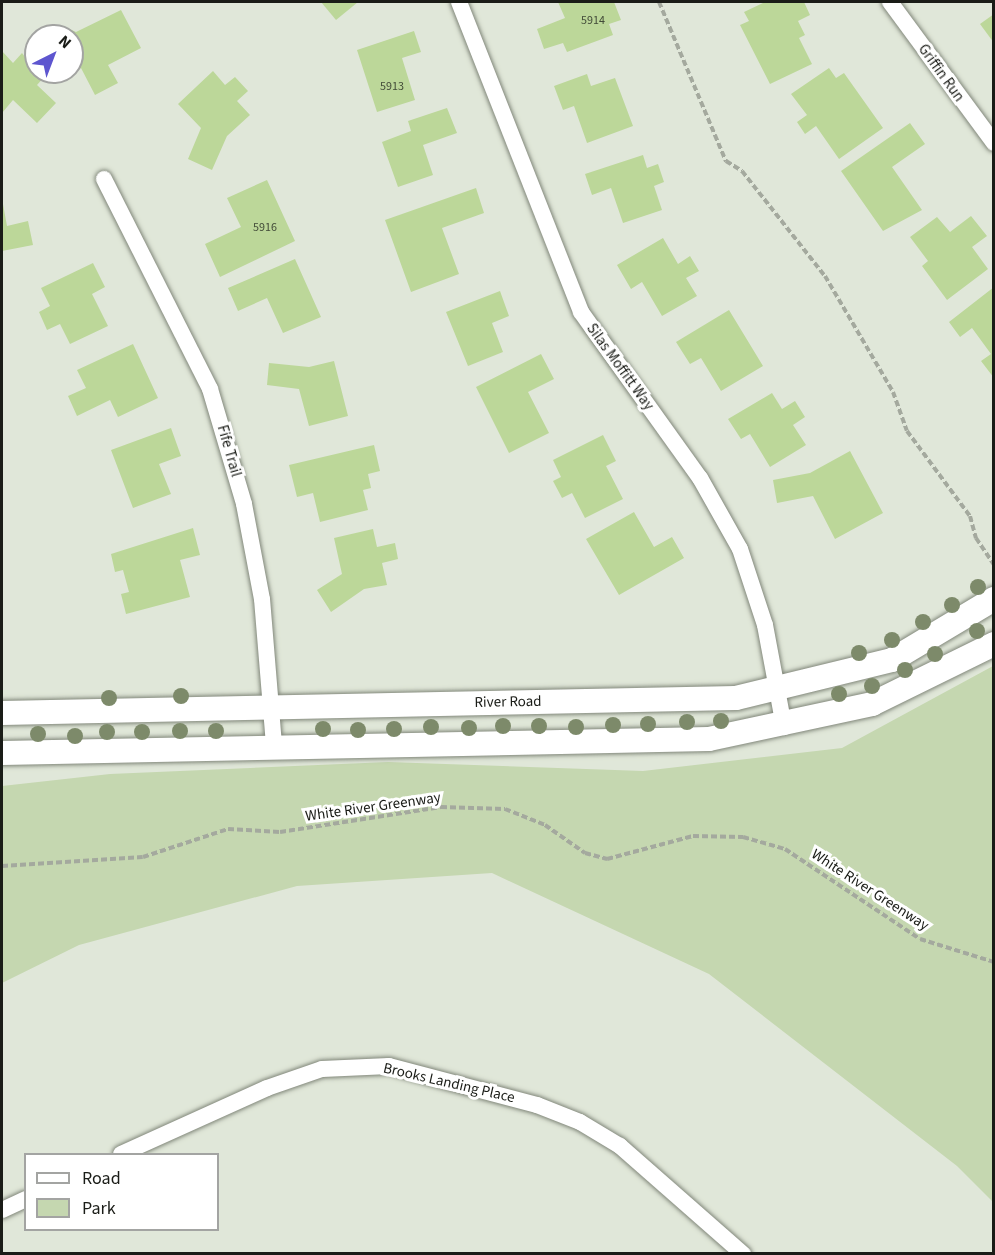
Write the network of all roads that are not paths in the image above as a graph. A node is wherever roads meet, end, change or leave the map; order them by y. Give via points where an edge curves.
1 (459, 2) edge
2 (890, 2) edge
3 (993, 144) edge
4 (104, 179) dead end
5 (993, 599) edge
6 (993, 644) edge
7 (777, 690) junction
8 (272, 707) junction
9 (2, 713) edge
10 (784, 727) junction
11 (274, 746) junction
12 (2, 753) edge
13 (125, 1153) edge
14 (24, 1199) edge
15 (2, 1210) edge
16 (743, 1254) edge

1 - 7 street, Silas Moffitt Way via 580,312 700,478 740,549 757,593
2 - 3 street, Griffin Run
4 - 8 street, Fife Trail via 210,389 244,504 262,599
5 - 7 main road, River Road via 892,660
6 - 10 main road via 872,704
7 - 8 main road, River Road via 683,701
7 - 10 street, Silas Moffitt Way
8 - 9 main road, River Road
8 - 11 street, Fife Trail
10 - 11 main road via 676,741
11 - 12 main road
13 - 16 street, Brooks Landing Place via 267,1088 322,1069 389,1066 537,1105 580,1122 620,1146
14 - 15 street

